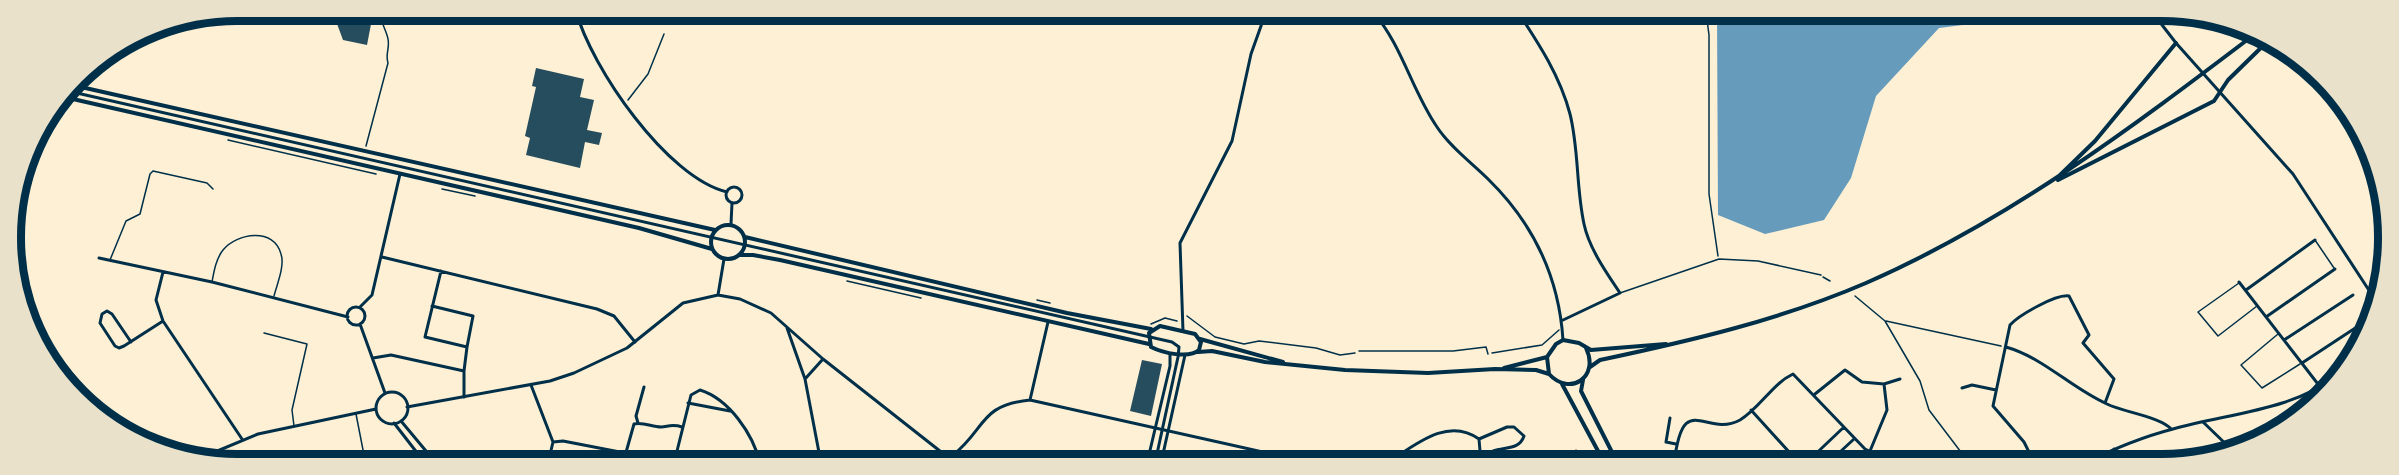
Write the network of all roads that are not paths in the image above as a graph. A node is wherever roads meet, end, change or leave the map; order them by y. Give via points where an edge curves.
1 (580, 21) edge
2 (1263, 21) edge
3 (1379, 21) edge
4 (1523, 21) edge
5 (2159, 21) edge
6 (2248, 39) edge
7 (2176, 43) junction
8 (2263, 46) edge
9 (81, 87) edge
10 (77, 93) edge
11 (2220, 93) junction
12 (72, 99) edge
13 (400, 174) junction
14 (2054, 181) junction
15 (213, 189) dead end
16 (727, 192) junction
17 (732, 203) junction
18 (730, 224) junction
19 (714, 230) junction
20 (709, 237) junction
21 (745, 237) junction
22 (2315, 240) joint
23 (745, 246) junction
24 (712, 249) junction
25 (739, 255) junction
26 (382, 257) junction
27 (99, 258) dead end
28 (724, 259) junction
29 (110, 261) junction
30 (2335, 269) joint
31 (441, 271) junction
32 (163, 272) junction
33 (1821, 275) road end
34 (212, 282) junction
35 (2239, 282) joint
36 (2245, 290) junction
37 (1620, 293) junction
38 (2371, 294) edge
39 (718, 295) junction
40 (2353, 295) dead end
41 (274, 299) junction
42 (432, 306) junction
43 (2258, 306) junction
44 (360, 307) junction
45 (348, 317) junction
46 (2266, 317) junction
47 (164, 321) junction
48 (1560, 321) junction
49 (1048, 322) junction
50 (360, 324) junction
51 (2360, 325) edge
52 (787, 327) junction
53 (1151, 329) junction
54 (1183, 331) junction
55 (264, 333) dead end
56 (2279, 334) junction
57 (1149, 337) junction
58 (800, 338) junction
59 (1200, 339) junction
60 (1563, 340) junction
61 (2284, 340) junction
62 (131, 342) junction
63 (635, 342) junction
64 (1684, 342) junction
65 (1149, 344) junction
66 (793, 345) junction
67 (467, 347) junction
68 (2005, 347) junction
69 (1586, 348) junction
70 (1359, 351) road end
71 (1168, 352) junction
72 (1198, 352) junction
73 (1185, 354) junction
74 (1488, 354) road end
75 (1178, 355) junction
76 (1546, 357) junction
77 (373, 358) junction
78 (823, 359) junction
79 (2302, 363) junction
80 (1293, 365) junction
81 (1590, 367) junction
82 (1495, 369) junction
83 (464, 371) junction
84 (1549, 374) junction
85 (805, 379) junction
86 (1583, 379) junction
87 (1900, 379) dead end
88 (1562, 384) junction
89 (1884, 384) junction
90 (531, 385) junction
91 (2319, 386) edge
92 (644, 387) dead end
93 (1962, 388) dead end
94 (1996, 390) junction
95 (2316, 390) edge
96 (385, 393) junction
97 (1815, 394) junction
98 (465, 397) junction
99 (1030, 400) junction
100 (2105, 403) junction
101 (688, 404) junction
102 (408, 407) junction
103 (376, 409) junction
104 (1751, 410) junction
105 (730, 411) junction
106 (356, 413) junction
107 (1670, 418) dead end
108 (401, 421) junction
109 (2203, 422) junction
110 (394, 423) junction
111 (638, 423) junction
112 (295, 427) junction
113 (682, 427) junction
114 (1844, 427) junction
115 (1155, 428) junction
116 (2171, 429) junction
117 (1162, 430) junction
118 (1168, 431) junction
119 (1854, 438) junction
120 (242, 439) junction
121 (1479, 439) junction
122 (553, 442) junction
123 (1676, 444) junction
124 (2226, 444) edge
125 (2114, 449) junction
126 (1576, 451) dead end
127 (1870, 451) junction
128 (212, 452) edge
129 (625, 453) joint
130 (364, 454) edge
131 (418, 454) edge
132 (428, 454) edge
133 (550, 454) edge
134 (676, 454) edge
135 (758, 454) edge
136 (819, 454) edge
137 (944, 454) edge
138 (954, 454) edge
139 (1149, 454) edge
140 (1157, 454) edge
141 (1163, 454) edge
142 (1272, 454) edge
143 (1400, 454) edge
144 (1480, 454) edge
145 (1489, 454) edge
146 (1574, 454) edge
147 (1600, 454) edge
148 (1613, 454) edge
149 (1675, 454) edge
150 (1793, 454) edge
151 (1813, 454) edge
152 (1837, 454) edge
153 (1875, 454) edge
154 (2030, 454) edge
155 (2104, 454) edge
156 (2122, 454) edge

1 - 16 street via 593,57 623,104 674,159 701,180
2 - 54 street via 1251,54 1232,141 1180,243
3 - 48 street via 1439,131 1506,196 1532,231 1549,267
4 - 37 street via 1557,76 1576,146 1584,224 1593,248
5 - 7 street
6 - 14 main road
7 - 11 street
7 - 14 main road via 2095,141
8 - 11 main road
9 - 19 main road
10 - 20 street
11 - 14 main road via 2214,101
11 - 38 street via 2293,174
12 - 13 main road
13 - 24 main road via 639,228
13 - 26 street
14 - 64 main road via 1958,238 1864,284 1755,323
15 - 29 lane via 207,183 153,171 140,214 126,221
16 - 17 street
16 - 17 street via 732,188 741,192 740,201
17 - 18 street
18 - 19 main road
18 - 21 main road
19 - 20 main road
20 - 23 street
20 - 24 main road
21 - 23 main road
21 - 53 main road
22 - 30 lane
22 - 36 street
23 - 25 main road
23 - 57 street
24 - 28 main road
25 - 28 main road
25 - 49 main road via 762,256
26 - 31 street
26 - 44 street via 372,295
27 - 29 street
28 - 39 street
29 - 32 street
30 - 46 street
31 - 42 street
31 - 63 street via 597,309 614,316
32 - 34 street
32 - 47 street via 156,300
33 - 37 lane via 1758,261 1719,259
34 - 41 street
34 - 41 lane via 223,250 244,237 259,235 272,240 282,258
35 - 36 street
35 - 43 lane via 2198,312 2218,336
36 - 43 street
37 - 48 street
39 - 52 street via 763,309
39 - 63 street via 683,303
40 - 61 street
41 - 45 street
42 - 67 street via 473,316
42 - 67 street via 425,337
43 - 46 street
44 - 45 street via 351,308
44 - 50 street via 365,316
45 - 50 street via 353,324
46 - 56 street
47 - 62 street
47 - 120 street
48 - 60 street
49 - 65 main road
49 - 99 street
50 - 77 street
51 - 79 street
52 - 58 street
52 - 66 street
53 - 54 main road via 1160,326
53 - 57 main road
54 - 59 main road
55 - 112 lane via 308,344 292,410
56 - 61 street
56 - 79 lane via 2241,365 2262,388
57 - 65 main road
57 - 75 street via 1177,344
58 - 66 street
58 - 78 street
59 - 72 main road
59 - 80 main road
60 - 69 main road
60 - 76 main road
61 - 79 street
62 - 62 street via 115,346 100,323 102,314 112,314
63 - 90 street via 591,367
64 - 69 main road
64 - 81 main road via 1600,360
65 - 71 main road via 1155,350
66 - 85 street
67 - 83 street
68 - 94 street
68 - 100 street via 2027,353
68 - 100 street via 2014,321 2039,306 2069,296 2089,335 2083,343 2114,379
69 - 81 main road
70 - 74 lane via 1428,352 1486,347
71 - 75 main road
71 - 115 street via 1170,366
72 - 73 main road
72 - 80 main road
73 - 75 main road
73 - 118 street
75 - 117 street
76 - 82 main road
76 - 84 main road
77 - 83 street via 391,355
77 - 96 street
78 - 85 street
78 - 137 street
79 - 91 street
80 - 82 main road via 1428,373
81 - 86 main road
82 - 84 main road
83 - 98 street
84 - 88 main road
85 - 136 street
86 - 88 main road
86 - 148 main road via 1581,391
87 - 89 street
88 - 147 main road
89 - 97 street via 1862,382 1845,370
89 - 127 street via 1887,410
90 - 98 street
90 - 122 street
92 - 111 street via 636,416
93 - 94 street via 1972,385
94 - 154 street via 1993,406
95 - 109 street via 2276,406
96 - 102 street via 400,394
96 - 103 street
97 - 104 street via 1793,374
97 - 114 street
98 - 102 street
99 - 115 street
99 - 138 street via 993,411
100 - 116 street
101 - 105 street
101 - 105 street via 694,391 700,390 722,400
101 - 113 street
102 - 108 street
103 - 106 street
103 - 110 street via 384,421
104 - 123 street via 1728,424 1690,421 1678,434
104 - 150 street
105 - 135 street via 756,445
106 - 112 street
106 - 130 lane
107 - 123 street via 1666,442
108 - 110 street
108 - 132 street
109 - 116 street
109 - 124 street
110 - 131 street
111 - 113 street
111 - 129 street via 631,430
112 - 120 street
113 - 134 street
114 - 119 street
114 - 151 street
115 - 117 street
115 - 139 street
116 - 125 street
117 - 118 street
117 - 140 street
118 - 141 street
118 - 142 street
119 - 127 street
119 - 152 street
120 - 128 street
121 - 143 street via 1463,431 1434,433
121 - 144 street
121 - 145 street via 1507,427 1514,427 1524,436 1516,447 1496,448
122 - 129 street
122 - 133 street
123 - 149 street
125 - 155 street
125 - 156 street
126 - 146 street
127 - 153 street

